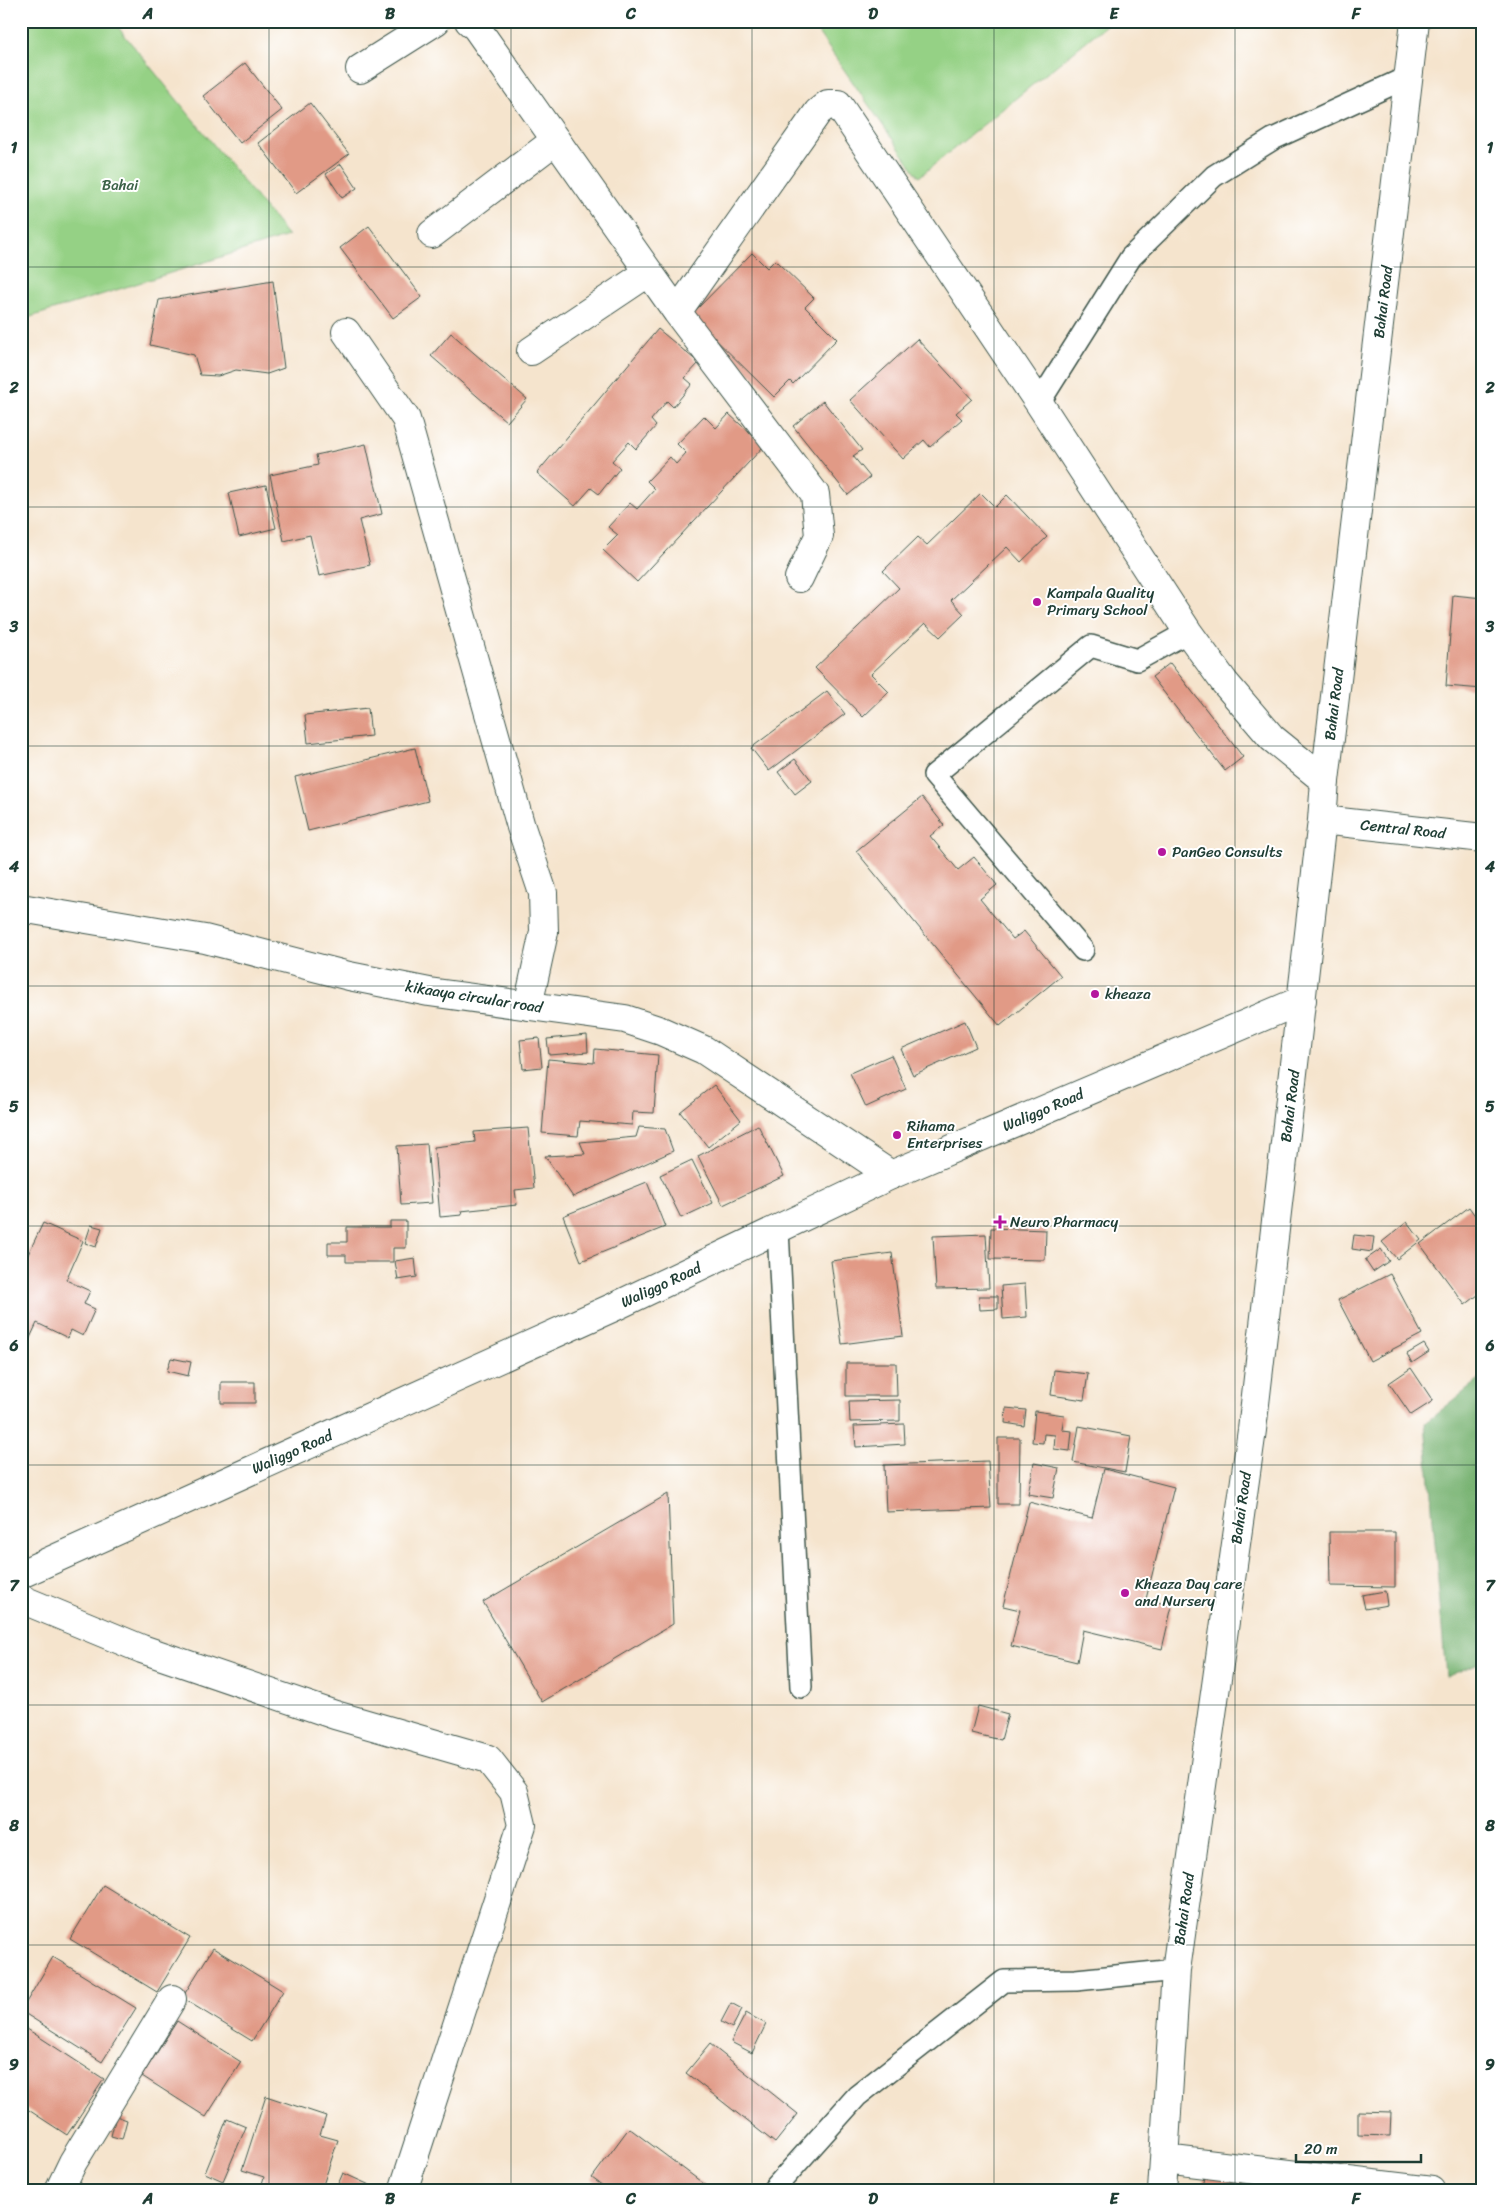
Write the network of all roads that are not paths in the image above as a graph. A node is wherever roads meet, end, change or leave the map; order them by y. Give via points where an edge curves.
1 (436, 21) edge
2 (469, 21) edge
3 (1415, 21) edge
4 (360, 69) dead end
5 (1410, 76) junction
6 (556, 140) junction
7 (432, 234) dead end
8 (649, 272) junction
9 (677, 312) junction
10 (346, 332) dead end
11 (531, 351) dead end
12 (1039, 403) junction
13 (799, 578) dead end
14 (1188, 632) junction
15 (1325, 780) junction
16 (1322, 820) junction
17 (1483, 838) edge
18 (21, 908) edge
19 (1083, 950) dead end
20 (1302, 1000) junction
21 (528, 1006) junction
22 (891, 1175) junction
23 (778, 1229) junction
24 (21, 1574) edge
25 (21, 1599) edge
26 (801, 1687) dead end
27 (1176, 1970) junction
28 (172, 1998) dead end
29 (1165, 2159) junction
30 (59, 2191) edge
31 (403, 2191) edge
32 (772, 2191) edge
33 (1162, 2191) edge
34 (1432, 2191) edge

1 - 4 street
2 - 6 street
3 - 5 street, Bahai Road
5 - 12 lane via 1273,139 1214,176 1131,257
5 - 15 street, Bahai Road
6 - 7 street
6 - 8 street
8 - 9 street
8 - 11 street
9 - 12 street via 818,112 828,104 838,104
9 - 13 street via 815,494 819,536
10 - 21 street via 406,419 518,818 543,893 544,932
12 - 14 street
14 - 15 street via 1225,683 1272,738
14 - 19 lane via 1137,660 1091,646 934,775
15 - 16 street, Bahai Road
16 - 17 street, Central Road
16 - 20 street, Bahai Road
18 - 21 street, kikaaya circular road via 205,939 349,976 429,992
20 - 22 street, Waliggo Road
20 - 27 street, Bahai Road via 1252,1430
21 - 22 street, kikaaya circular road via 625,1019 704,1050
22 - 23 street, Waliggo Road
23 - 24 street, Waliggo Road via 614,1307
23 - 26 lane
25 - 31 street via 142,1650 335,1715 488,1759 514,1792 522,1826
27 - 29 street, Bahai Road
27 - 32 lane via 1076,1980 1004,1981 857,2096
28 - 30 street via 73,2162
29 - 33 street, Bahai Road
29 - 34 street

